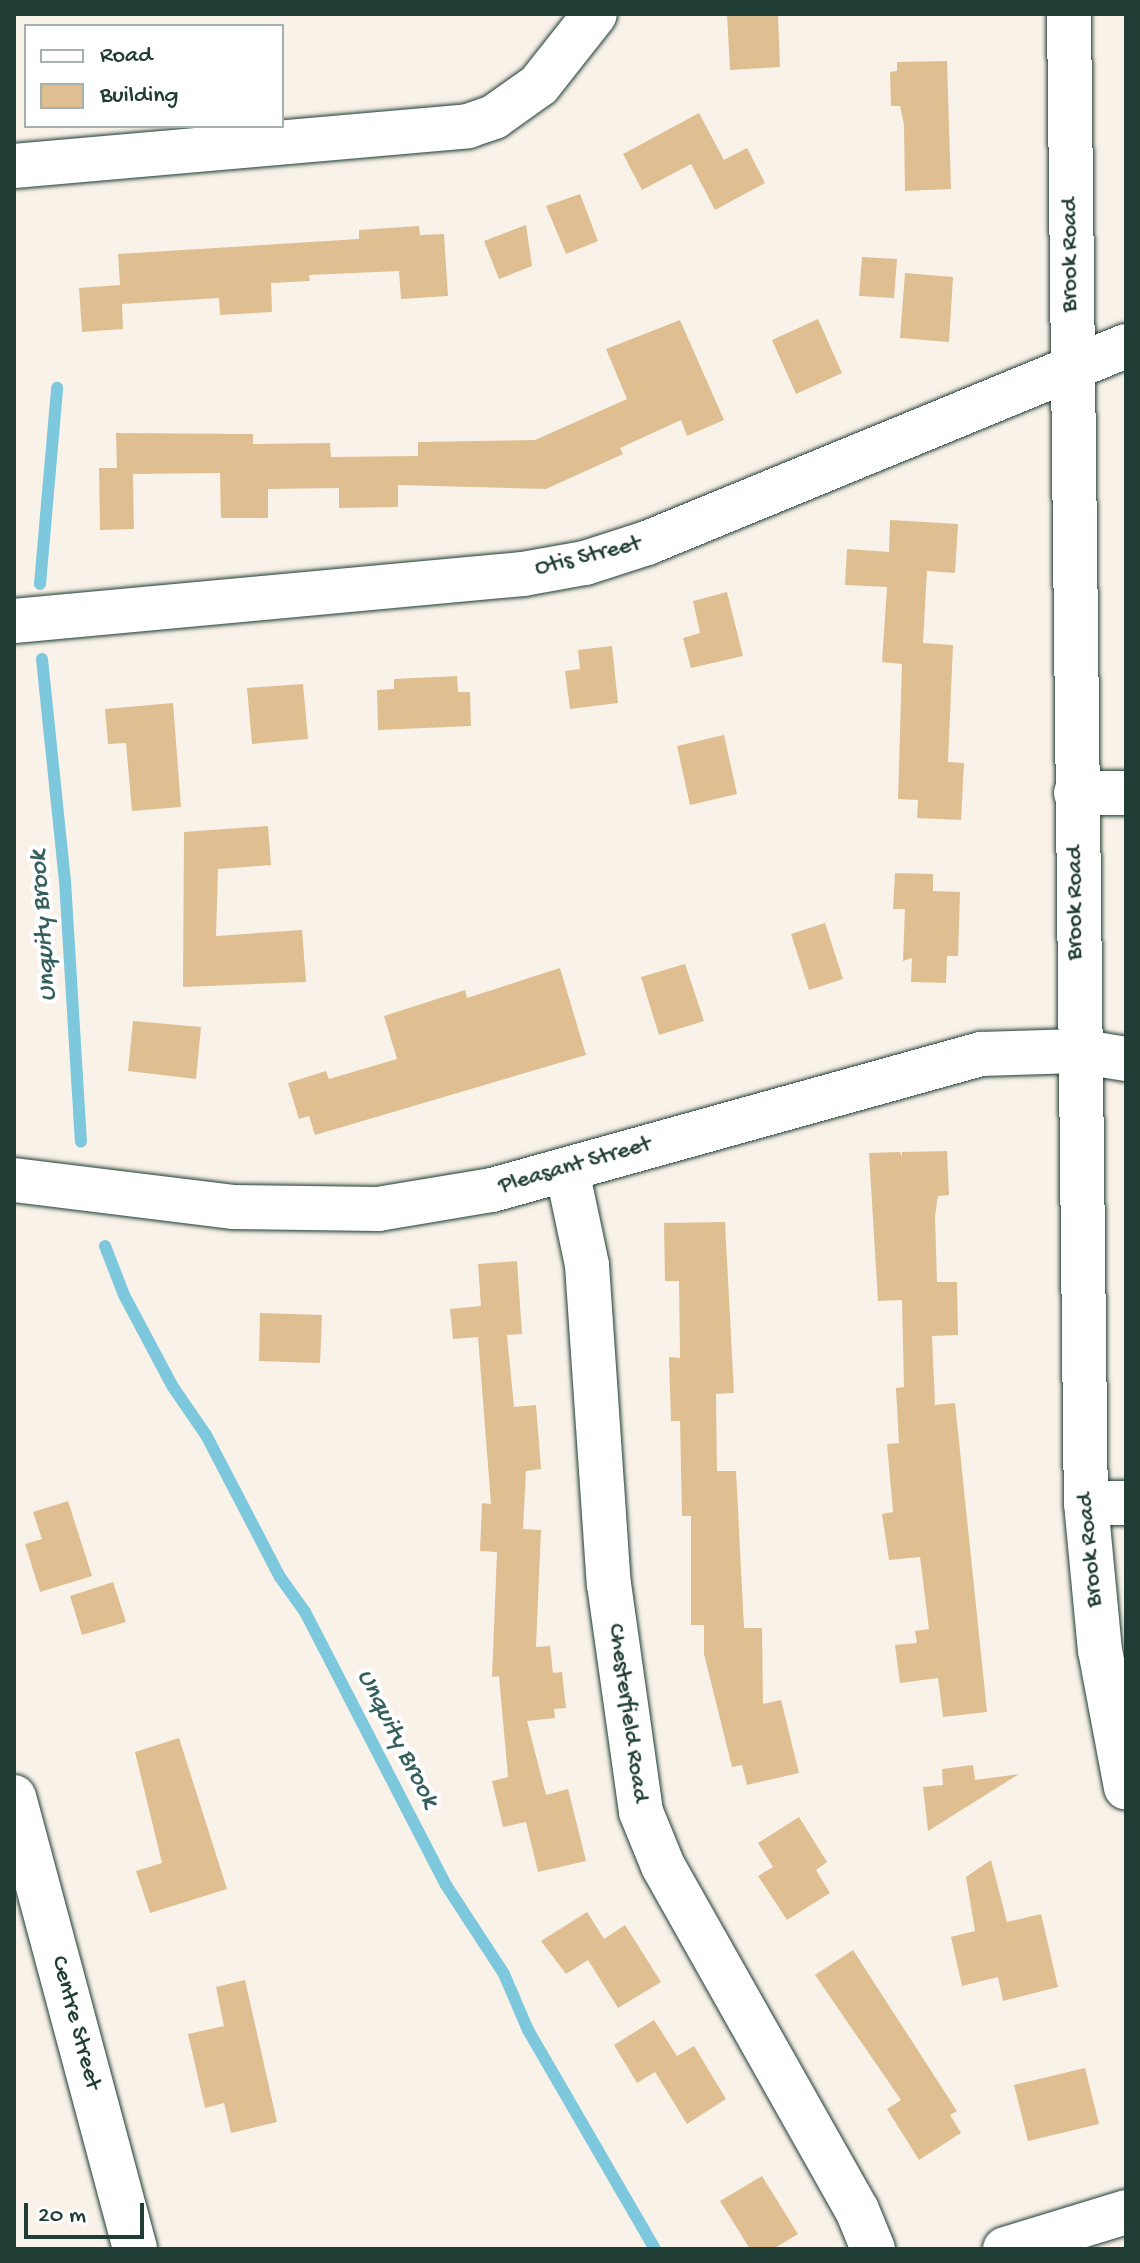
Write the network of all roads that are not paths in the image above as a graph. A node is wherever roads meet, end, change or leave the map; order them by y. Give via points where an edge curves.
1 (595, 14) edge
2 (1069, 14) edge
3 (14, 166) edge
4 (1126, 346) edge
5 (1071, 368) junction
6 (14, 621) edge
7 (1076, 793) junction
8 (1126, 793) edge
9 (1077, 1051) junction
10 (1126, 1059) edge
11 (567, 1170) junction
12 (14, 1180) edge
13 (1106, 1503) edge
14 (1126, 1788) edge
15 (14, 1797) edge
16 (1126, 2212) edge
17 (135, 2249) edge
18 (873, 2249) edge
19 (1005, 2249) edge

1 - 3 street via 539,85 494,117 468,126
2 - 5 street, Brook Road
4 - 5 street, Otis Street
5 - 6 street, Otis Street via 647,543 585,563 523,574
5 - 7 street, Brook Road
7 - 8 street
7 - 9 street, Brook Road
9 - 10 street, Pleasant Street
9 - 11 street, Pleasant Street via 1009,1051 952,1061
9 - 13 street, Brook Road
11 - 12 street, Pleasant Street via 456,1198 345,1211 234,1207
11 - 18 street, Chesterfield Road via 587,1265 612,1610 641,1812 663,1866 857,2210
13 - 14 street, Brook Road via 1100,1650
15 - 17 street, Centre Street
16 - 19 street

